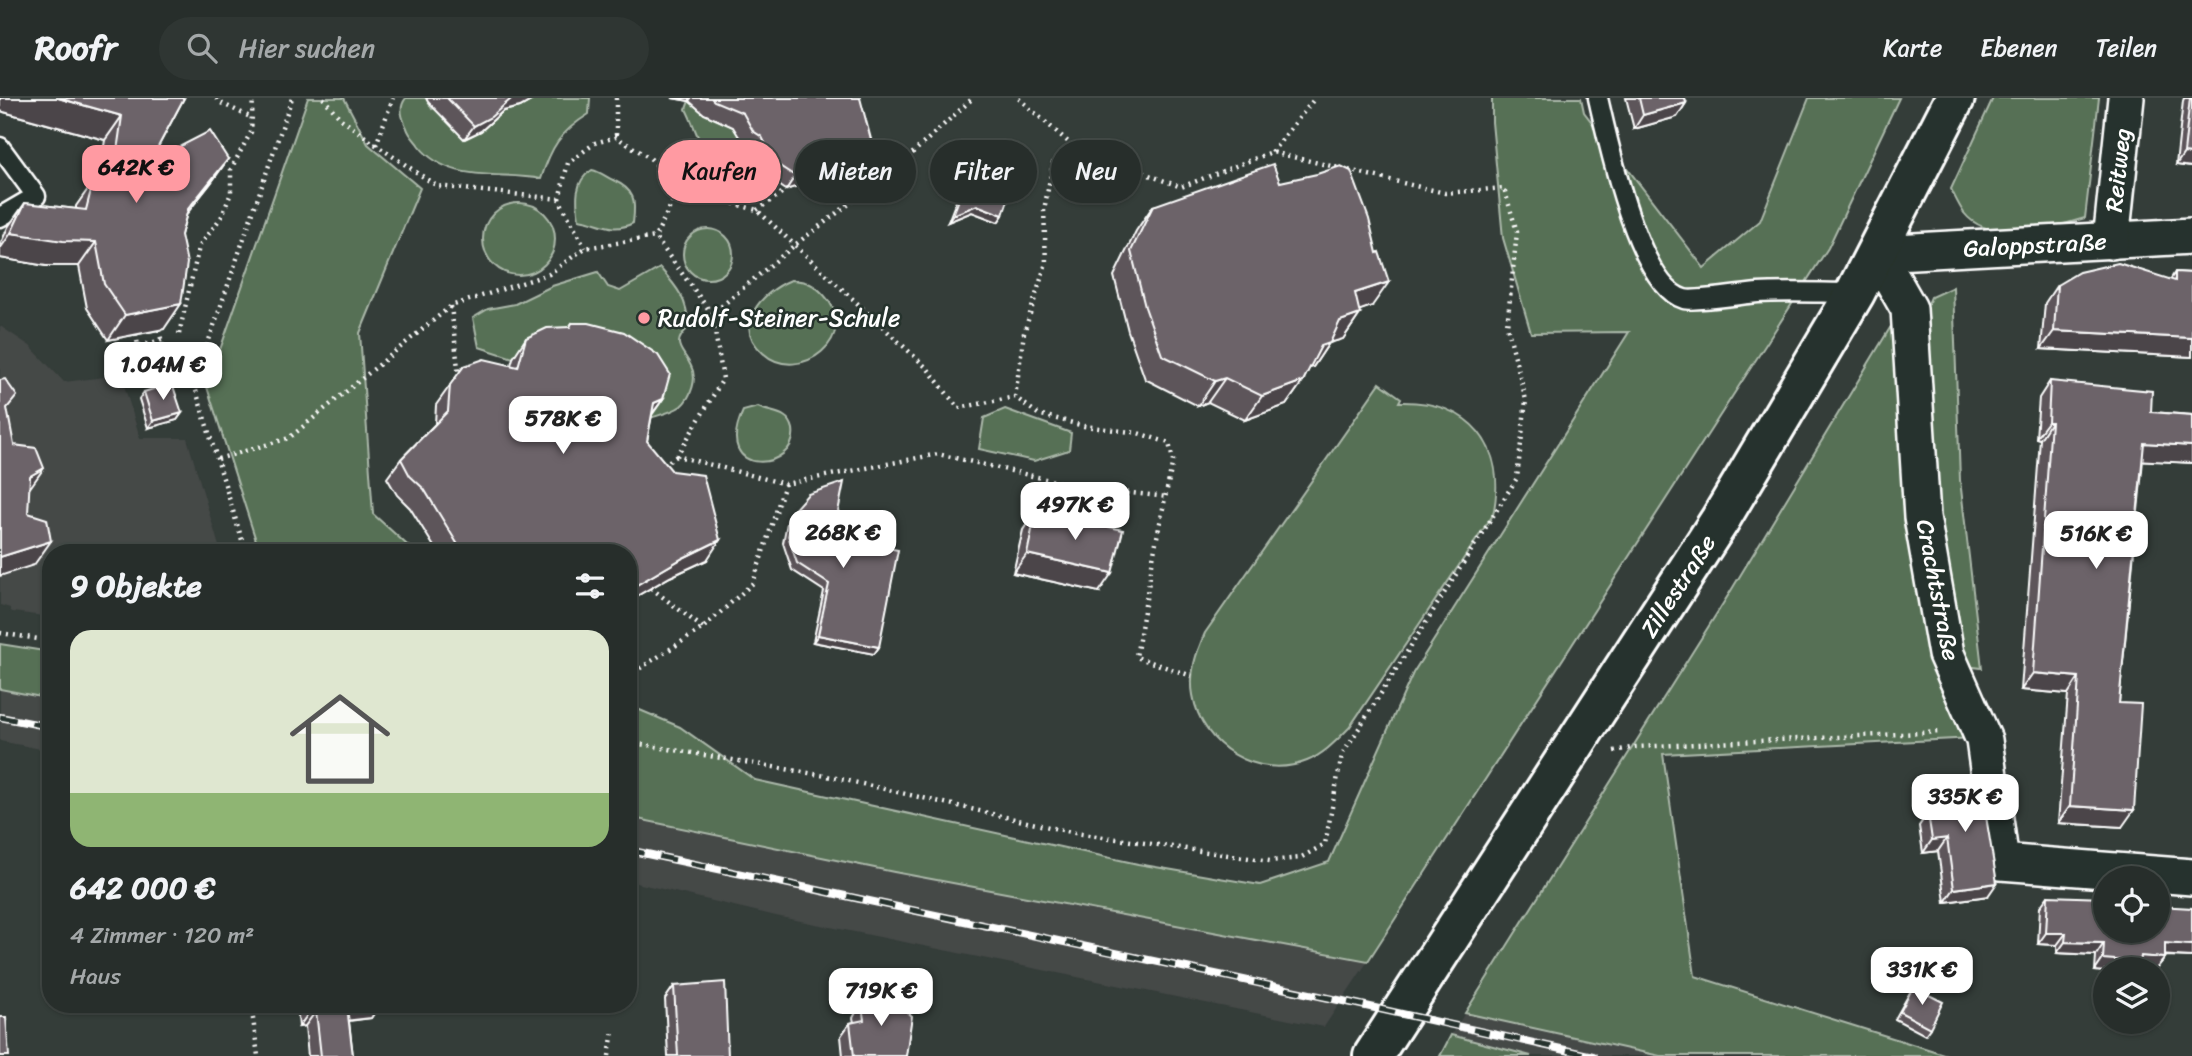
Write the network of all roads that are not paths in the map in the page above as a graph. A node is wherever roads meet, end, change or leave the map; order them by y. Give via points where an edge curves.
1 (1598, 98) edge
2 (1955, 98) edge
3 (2126, 98) edge
4 (0, 147) edge
5 (0, 217) edge
6 (2192, 236) edge
7 (2111, 242) junction
8 (1877, 253) junction
9 (1855, 293) junction
10 (2192, 877) edge
11 (1373, 1056) edge

1 - 9 lane via 1619,185 1661,283 1684,299
2 - 8 main road, Zillestraße
3 - 7 street, Reitweg
4 - 5 lane via 36,197
6 - 7 street, Galoppstraße
7 - 8 street, Galoppstraße
8 - 9 main road, Zillestraße
8 - 10 street, Crachtstraße via 1909,309 1922,517 1946,654 1984,740 2001,862
9 - 11 main road, Zillestraße via 1720,520

